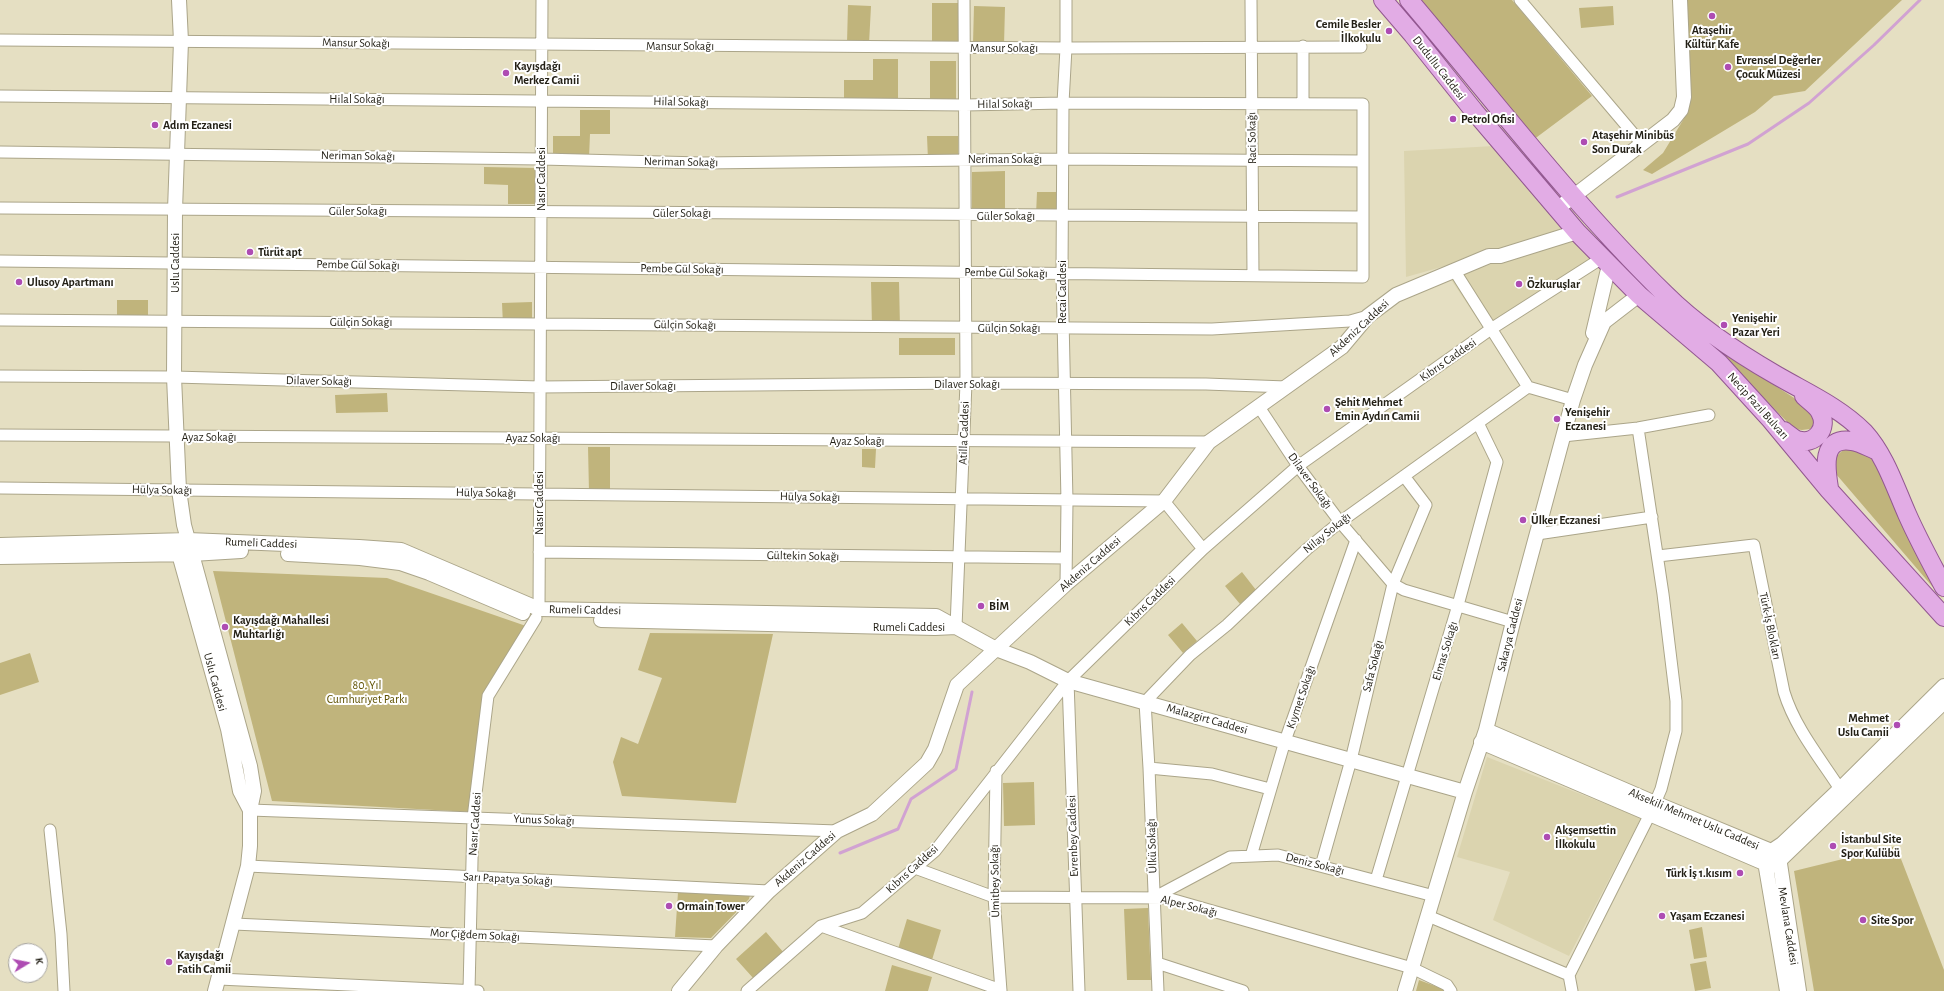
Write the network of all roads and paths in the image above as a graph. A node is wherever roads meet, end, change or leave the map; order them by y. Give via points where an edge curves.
1 (180, 0) edge
2 (542, 0) edge
3 (964, 0) edge
4 (1066, 0) edge
5 (1251, 0) edge
6 (1383, 0) edge
7 (1409, 0) edge
8 (1520, 0) edge
9 (1680, 0) edge
10 (0, 40) edge
11 (181, 41) junction
12 (542, 45) junction
13 (1251, 46) junction
14 (1303, 46) junction
15 (965, 47) junction
16 (1361, 47) dead end
17 (1066, 48) junction
18 (0, 96) edge
19 (180, 98) junction
20 (542, 100) junction
21 (1063, 103) junction
22 (1252, 104) junction
23 (1303, 104) junction
24 (965, 105) junction
25 (1642, 144) junction
26 (0, 152) edge
27 (178, 154) junction
28 (541, 159) junction
29 (1063, 159) junction
30 (965, 160) junction
31 (1252, 160) junction
32 (1363, 161) junction
33 (1573, 197) junction
34 (0, 208) edge
35 (1558, 209) junction
36 (175, 210) junction
37 (541, 212) junction
38 (1062, 215) junction
39 (965, 216) junction
40 (1253, 217) junction
41 (1363, 218) junction
42 (1577, 232) junction
43 (0, 261) edge
44 (1606, 262) junction
45 (174, 263) junction
46 (541, 267) junction
47 (1454, 270) junction
48 (965, 272) junction
49 (1062, 273) junction
50 (1253, 276) junction
51 (1639, 295) junction
52 (1368, 316) junction
53 (0, 320) edge
54 (174, 321) junction
55 (540, 324) junction
56 (966, 328) junction
57 (1062, 328) junction
58 (1491, 329) junction
59 (1585, 365) junction
60 (0, 376) edge
61 (174, 378) junction
62 (1787, 381) junction
63 (966, 383) junction
64 (1065, 384) junction
65 (540, 387) junction
66 (1286, 387) junction
67 (1528, 387) junction
68 (1573, 400) junction
69 (1259, 407) junction
70 (1709, 414) dead end
71 (1771, 420) junction
72 (1478, 423) junction
73 (1638, 428) junction
74 (0, 435) edge
75 (1563, 436) junction
76 (176, 437) junction
77 (540, 438) junction
78 (1066, 441) junction
79 (963, 442) junction
80 (1208, 442) junction
81 (1878, 451) junction
82 (1298, 466) junction
83 (1404, 476) junction
84 (0, 488) edge
85 (179, 490) junction
86 (1829, 490) junction
87 (539, 494) junction
88 (961, 499) junction
89 (1067, 501) junction
90 (1164, 501) junction
91 (1652, 517) junction
92 (1340, 522) junction
93 (1537, 534) junction
94 (1356, 540) junction
95 (0, 545) edge
96 (185, 547) junction
97 (1203, 549) junction
98 (539, 552) junction
99 (1658, 556) junction
100 (0, 557) edge
101 (959, 558) junction
102 (1066, 558) junction
103 (1066, 584) junction
104 (1393, 584) junction
105 (1944, 587) edge
106 (1458, 605) junction
107 (537, 614) junction
108 (1944, 617) edge
109 (1513, 622) junction
110 (956, 627) junction
111 (996, 649) junction
112 (1068, 681) junction
113 (1944, 686) edge
114 (1145, 702) junction
115 (1944, 702) edge
116 (1484, 736) junction
117 (1286, 741) junction
118 (1351, 760) junction
119 (1149, 768) junction
120 (996, 771) junction
121 (1408, 776) junction
122 (1270, 789) junction
123 (1840, 789) junction
124 (1465, 792) junction
125 (1652, 809) junction
126 (250, 810) junction
127 (473, 818) junction
128 (50, 830) dead end
129 (837, 831) junction
130 (1251, 856) junction
131 (1771, 858) junction
132 (248, 866) junction
133 (1321, 866) junction
134 (915, 868) junction
135 (472, 877) junction
136 (1376, 880) junction
137 (769, 891) junction
138 (1434, 896) junction
139 (994, 897) junction
140 (1075, 897) junction
141 (1154, 897) junction
142 (1428, 916) junction
143 (234, 924) junction
144 (821, 926) junction
145 (470, 934) junction
146 (716, 946) junction
147 (1157, 963) junction
148 (1412, 968) junction
149 (1569, 975) junction
150 (217, 985) edge
151 (64, 991) edge
152 (469, 991) edge
153 (478, 991) edge
154 (679, 991) edge
155 (747, 991) edge
156 (1001, 991) edge
157 (1079, 991) edge
158 (1158, 991) edge
159 (1243, 991) edge
160 (1405, 991) edge
161 (1451, 991) edge
162 (1572, 991) edge
163 (1787, 991) edge
164 (1799, 991) edge

1 - 11 street, Uslu Caddesi
2 - 12 street, Nasır Caddesi
3 - 15 street, Atilla Caddesi
4 - 17 street, Recai Caddesi
5 - 13 street, Raci Sokağı
6 - 35 main road, Dudullu Caddesi
7 - 33 main road, Dudullu Caddesi
8 - 25 street
9 - 25 street via 1684,97 1681,110 1673,120
10 - 11 street, Mansur Sokağı
11 - 12 street, Mansur Sokağı
11 - 19 street, Uslu Caddesi
12 - 15 street, Mansur Sokağı
12 - 20 street, Nasır Caddesi
13 - 14 street, Mansur Sokağı
13 - 17 street, Mansur Sokağı
13 - 22 street, Raci Sokağı
14 - 16 street, Mansur Sokağı
14 - 23 street
15 - 17 street, Mansur Sokağı
15 - 24 street, Atilla Caddesi
17 - 21 street, Recai Caddesi
18 - 19 street, Hilal Sokağı
19 - 20 street, Hilal Sokağı
19 - 27 street, Uslu Caddesi
20 - 24 street, Hilal Sokağı
20 - 28 street, Nasır Caddesi
21 - 22 street, Hilal Sokağı
21 - 24 street, Hilal Sokağı
21 - 29 street, Recai Caddesi
22 - 23 street, Hilal Sokağı
22 - 31 street, Raci Sokağı
23 - 32 street, Hilal Sokağı via 1363,104
24 - 30 street, Atilla Caddesi
25 - 33 street
26 - 27 street, Neriman Sokağı
27 - 28 street, Neriman Sokağı
27 - 36 street, Uslu Caddesi
28 - 30 street, Neriman Sokağı via 702,163
28 - 37 street, Nasır Caddesi
29 - 30 street, Neriman Sokağı
29 - 31 street, Neriman Sokağı
29 - 38 street, Recai Caddesi
30 - 39 street, Atilla Caddesi
31 - 32 street, Neriman Sokağı
31 - 40 street, Raci Sokağı
32 - 41 street
33 - 35 street
33 - 62 main road, Necip Fazıl Bulvarı via 1665,295 1712,336
34 - 36 street, Güler Sokağı
35 - 42 main road, Necip Fazıl Bulvarı
36 - 37 street, Güler Sokağı
36 - 45 street, Uslu Caddesi
37 - 39 street, Güler Sokağı
37 - 46 street, Nasır Caddesi
38 - 39 street, Güler Sokağı
38 - 40 street, Güler Sokağı
38 - 49 street, Recai Caddesi
39 - 48 street, Atilla Caddesi
40 - 41 street, Güler Sokağı
40 - 50 street, Raci Sokağı
41 - 50 street, Pembe Gül Sokağı via 1363,277
42 - 44 main road, Necip Fazıl Bulvarı
42 - 47 street, Akdeniz Caddesi via 1500,256 1489,256
43 - 45 street, Pembe Gül Sokağı
44 - 51 main road, Necip Fazıl Bulvarı
44 - 58 street, Kıbrıs Caddesi
44 - 59 street
45 - 46 street, Pembe Gül Sokağı
45 - 54 street, Uslu Caddesi
46 - 48 street, Pembe Gül Sokağı
46 - 55 street, Nasır Caddesi
47 - 52 street, Akdeniz Caddesi via 1396,295
47 - 58 street
48 - 49 street, Pembe Gül Sokağı
48 - 56 street, Atilla Caddesi
49 - 50 street, Pembe Gül Sokağı
49 - 57 street, Recai Caddesi
51 - 59 street, Sakarya Caddesi via 1604,322
51 - 71 main road, Necip Fazıl Bulvarı via 1719,363
52 - 57 street, Gülçin Sokağı via 1350,321 1212,329
52 - 66 street, Akdeniz Caddesi via 1342,347
53 - 54 street, Gülçin Sokağı
54 - 55 street, Gülçin Sokağı
54 - 61 street, Uslu Caddesi
55 - 56 street, Gülçin Sokağı
55 - 65 street, Nasır Caddesi
56 - 57 street, Gülçin Sokağı
56 - 63 street, Atilla Caddesi
57 - 64 street, Recai Caddesi
58 - 67 street
58 - 82 street, Kıbrıs Caddesi
59 - 68 street, Sakarya Caddesi
60 - 61 street, Dilaver Sokağı
61 - 65 street, Dilaver Sokağı
61 - 76 street, Uslu Caddesi
62 - 71 main road via 1820,412 1823,425 1820,434 1813,439 1798,440
62 - 81 main road, Necip Fazıl Bulvarı via 1852,420
63 - 64 street, Dilaver Sokağı
63 - 65 street, Dilaver Sokağı
63 - 79 street, Atilla Caddesi
64 - 66 street, Dilaver Sokağı
64 - 78 street, Recai Caddesi
65 - 77 street, Nasır Caddesi
66 - 69 street, Akdeniz Caddesi
67 - 68 street
67 - 72 street, Nilay Sokağı
68 - 75 street, Sakarya Caddesi
69 - 80 street, Akdeniz Caddesi
69 - 82 street, Dilaver Sokağı
70 - 73 street
71 - 86 main road, Necip Fazıl Bulvarı
72 - 83 street, Nilay Sokağı
72 - 106 street, Elmas Sokağı via 1497,462
73 - 75 street
73 - 91 street
74 - 76 street, Ayaz Sokağı
75 - 93 street, Sakarya Caddesi
76 - 77 street, Ayaz Sokağı
76 - 85 street, Uslu Caddesi
77 - 79 street, Ayaz Sokağı
77 - 87 street, Nasır Caddesi
78 - 79 street, Ayaz Sokağı
78 - 80 street
78 - 89 street, Recai Caddesi
79 - 88 street, Atilla Caddesi
80 - 90 street, Akdeniz Caddesi
81 - 86 main road via 1852,441 1833,445 1826,456 1825,465
81 - 105 main road, Necip Fazıl Bulvarı
82 - 92 street, Dilaver Sokağı
82 - 97 street, Kıbrıs Caddesi
83 - 92 street, Nilay Sokağı
83 - 104 street, Safa Sokağı via 1426,505
84 - 85 street, Hülya Sokağı
85 - 87 street, Hülya Sokağı
85 - 96 street, Uslu Caddesi
86 - 108 main road, Necip Fazıl Bulvarı
87 - 88 street, Hülya Sokağı
87 - 98 street, Nasır Caddesi
88 - 89 street, Hülya Sokağı
88 - 101 street, Atilla Caddesi
89 - 90 street
89 - 102 street, Recai Caddesi
90 - 97 street
90 - 103 street, Akdeniz Caddesi
91 - 93 street
91 - 99 street
92 - 94 street, Dilaver Sokağı
92 - 114 street, Nilay Sokağı via 1307,549 1227,625 1190,655
93 - 109 street, Sakarya Caddesi
94 - 104 street, Dilaver Sokağı
94 - 117 street, Kıymet Sokağı
95 - 96 street, Rumeli Caddesi
96 - 100 street, Rumeli Caddesi
96 - 107 street, Rumeli Caddesi via 360,558 400,563
96 - 126 street, Uslu Caddesi via 250,762 254,791
97 - 112 street, Kıbrıs Caddesi
98 - 101 street, Gültekin Sokağı
98 - 107 street, Nasır Caddesi
99 - 123 street, Türk-İş Blokları via 1754,545 1788,706
99 - 125 street via 1677,717 1676,731 1661,789
101 - 102 street, Gültekin Sokağı
101 - 110 street, Atilla Caddesi
102 - 103 street, Recai Caddesi
103 - 111 street, Akdeniz Caddesi
104 - 106 street, Dilaver Sokağı via 1404,590
104 - 118 street, Safa Sokağı
106 - 109 street, Dilaver Sokağı
106 - 121 street, Elmas Sokağı
107 - 110 street, Rumeli Caddesi via 936,616
107 - 127 street, Nasır Caddesi via 488,696
109 - 116 street, Sakarya Caddesi
110 - 111 street, Malazgirt Caddesi
111 - 112 street, Malazgirt Caddesi
111 - 129 street, Akdeniz Caddesi via 957,685 935,748 927,763 872,814
112 - 114 street, Malazgirt Caddesi
112 - 120 street, Kıbrıs Caddesi
112 - 140 street, Evrenbey Caddesi
113 - 123 street, Aksekili Mehmet Uslu Caddesi
114 - 117 street, Malazgirt Caddesi
114 - 119 street, Ülkü Sokağı
115 - 131 street
116 - 124 street, Sakarya Caddesi
116 - 125 street, Aksekili Mehmet Uslu Caddesi
117 - 118 street, Malazgirt Caddesi
117 - 122 street, Kıymet Sokağı
118 - 121 street, Malazgirt Caddesi
118 - 133 street, Safa Sokağı
119 - 122 street via 1212,774
119 - 141 street, Ülkü Sokağı
120 - 134 street, Kıbrıs Caddesi via 935,851
120 - 139 street, Ümitbey Sokağı
121 - 124 street, Malazgirt Caddesi
121 - 136 street, Elmas Sokağı
122 - 130 street, Kıymet Sokağı
123 - 131 street, Aksekili Mehmet Uslu Caddesi via 1782,844
124 - 138 street, Sakarya Caddesi
125 - 131 street, Aksekili Mehmet Uslu Caddesi
125 - 149 street
126 - 127 street, Yunus Sokağı
126 - 132 street, Uslu Caddesi
127 - 129 street, Yunus Sokağı
127 - 135 street, Nasır Caddesi
128 - 151 street
129 - 137 street, Akdeniz Caddesi
130 - 133 street, Deniz Sokağı via 1278,855
130 - 141 street, Deniz Sokağı via 1230,857
131 - 163 street, Mevlana Caddesi
131 - 164 street, Mevlana Caddesi
132 - 135 street, Sarı Papatya Sokağı
132 - 143 street, Uslu Caddesi
133 - 136 street, Deniz Sokağı
134 - 139 street, Alper Sokağı
134 - 144 street, Kıbrıs Caddesi via 862,913
135 - 137 street, Sarı Papatya Sokağı
135 - 145 street, Nasır Caddesi
136 - 138 street, Deniz Sokağı
137 - 146 street, Akdeniz Caddesi
138 - 142 street, Sakarya Caddesi
139 - 140 street, Alper Sokağı
139 - 156 street, Ümitbey Sokağı
140 - 141 street, Alper Sokağı
140 - 157 street, Evrenbey Caddesi
141 - 147 street, Ülkü Sokağı
141 - 148 street, Alper Sokağı via 1167,898
142 - 148 street, Sakarya Caddesi
142 - 149 street
143 - 145 street, Mor Çiğdem Sokağı
143 - 150 street, Uslu Caddesi
144 - 155 street, Kıbrıs Caddesi
144 - 156 street
145 - 146 street, Mor Çiğdem Sokağı
145 - 152 street, Nasır Caddesi
146 - 154 street, Akdeniz Caddesi
147 - 158 street, Ülkü Sokağı
147 - 159 street
148 - 160 street, Sakarya Caddesi
148 - 161 street, Alper Sokağı via 1447,985
149 - 162 street
150 - 152 street
152 - 153 street

